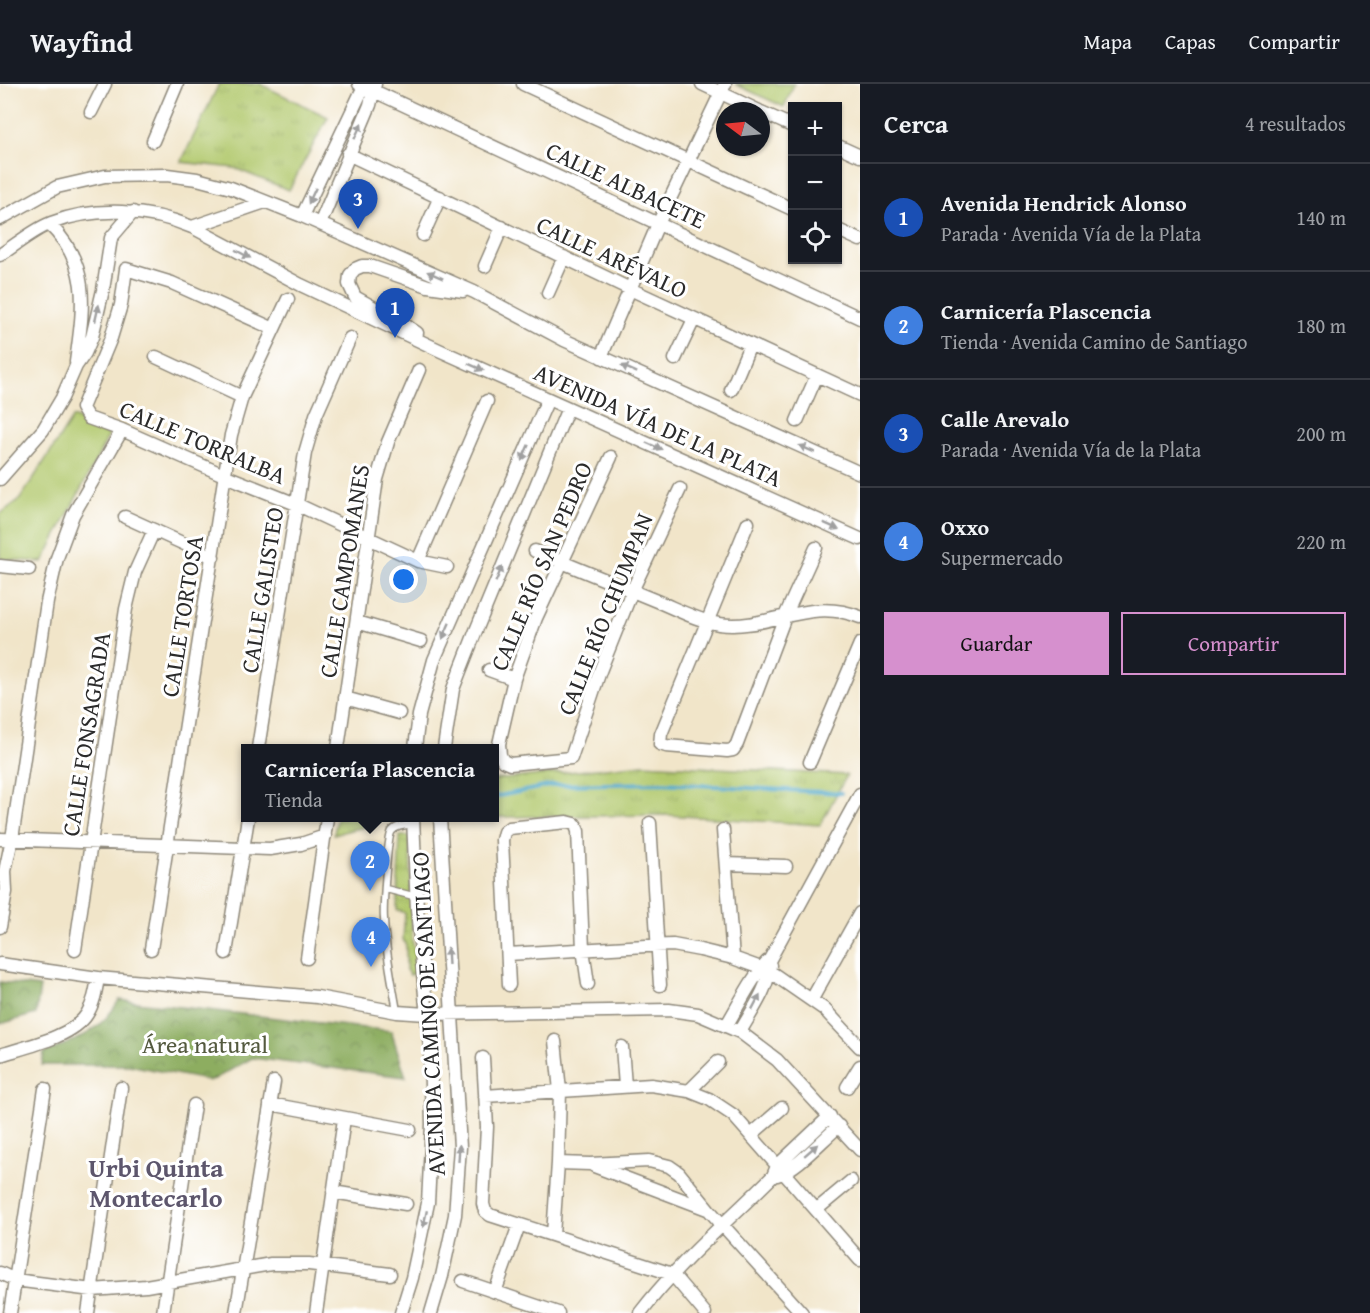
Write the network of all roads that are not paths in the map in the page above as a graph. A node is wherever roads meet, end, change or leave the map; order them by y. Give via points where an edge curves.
1 (105, 84) edge
2 (177, 84) edge
3 (523, 84) edge
4 (702, 84) edge
5 (368, 86) edge
6 (723, 89) edge
7 (745, 102) edge
8 (91, 112) dead end
9 (770, 116) edge
10 (788, 124) edge
11 (153, 141) dead end
12 (842, 148) edge
13 (348, 154) junction
14 (860, 156) edge
15 (688, 160) junction
16 (440, 197) junction
17 (264, 202) junction
18 (788, 207) edge
19 (133, 212) junction
20 (302, 216) junction
21 (0, 219) edge
22 (49, 224) junction
23 (320, 224) junction
24 (658, 224) junction
25 (192, 227) junction
26 (502, 227) junction
27 (842, 232) edge
28 (423, 235) dead end
29 (860, 240) edge
30 (0, 255) edge
31 (564, 257) junction
32 (485, 266) dead end
33 (630, 289) junction
34 (474, 292) junction
35 (548, 293) dead end
36 (288, 299) dead end
37 (860, 318) edge
38 (694, 319) junction
39 (274, 329) junction
40 (350, 338) dead end
41 (750, 345) junction
42 (439, 350) junction
43 (156, 357) dead end
44 (601, 357) junction
45 (675, 359) dead end
46 (76, 366) junction
47 (419, 370) dead end
48 (817, 375) junction
49 (730, 390) dead end
50 (860, 395) edge
51 (242, 397) junction
52 (549, 399) junction
53 (487, 401) dead end
54 (568, 408) junction
55 (797, 421) dead end
56 (122, 430) junction
57 (611, 457) dead end
58 (860, 473) edge
59 (226, 476) junction
60 (0, 479) edge
61 (680, 489) dead end
62 (296, 504) junction
63 (125, 517) dead end
64 (748, 523) dead end
65 (154, 530) junction
66 (369, 537) junction
67 (860, 539) edge
68 (816, 548) dead end
69 (535, 551) dead end
70 (213, 557) junction
71 (418, 561) junction
72 (562, 562) junction
73 (0, 566) edge
74 (447, 567) dead end
75 (29, 569) dead end
76 (632, 591) junction
77 (786, 615) junction
78 (860, 617) edge
79 (707, 621) junction
80 (357, 622) junction
81 (421, 641) dead end
82 (860, 644) edge
83 (489, 670) dead end
84 (514, 679) junction
85 (345, 698) junction
86 (399, 713) dead end
87 (259, 744) edge
88 (339, 744) edge
89 (415, 744) edge
90 (445, 744) edge
91 (503, 761) joint
92 (810, 762) dead end
93 (860, 794) edge
94 (247, 822) edge
95 (327, 822) edge
96 (410, 822) edge
97 (413, 822) edge
98 (440, 822) edge
99 (650, 823) dead end
100 (723, 830) dead end
101 (325, 836) junction
102 (6, 839) edge
103 (91, 842) junction
104 (168, 845) junction
105 (243, 848) junction
106 (726, 864) junction
107 (786, 866) dead end
108 (2, 874) edge
109 (386, 889) junction
110 (417, 897) junction
111 (860, 913) edge
112 (0, 927) edge
113 (658, 945) junction
114 (151, 949) dead end
115 (583, 949) junction
116 (75, 950) dead end
117 (226, 953) dead end
118 (508, 954) junction
119 (307, 958) dead end
120 (733, 958) junction
121 (0, 964) edge
122 (766, 966) junction
123 (98, 978) junction
124 (588, 984) dead end
125 (509, 985) dead end
126 (660, 985) dead end
127 (812, 999) junction
128 (397, 1012) junction
129 (426, 1014) junction
130 (451, 1014) junction
131 (726, 1026) junction
132 (740, 1032) junction
133 (555, 1041) dead end
134 (622, 1047) dead end
135 (860, 1047) edge
136 (0, 1055) edge
137 (483, 1058) dead end
138 (718, 1062) dead end
139 (860, 1066) edge
140 (274, 1082) dead end
141 (625, 1086) junction
142 (846, 1087) dead end
143 (121, 1088) dead end
144 (45, 1089) dead end
145 (560, 1091) junction
146 (689, 1091) junction
147 (485, 1096) junction
148 (270, 1104) junction
149 (194, 1105) dead end
150 (782, 1108) dead end
151 (344, 1119) junction
152 (834, 1121) junction
153 (410, 1130) dead end
154 (751, 1136) junction
155 (860, 1150) edge
156 (558, 1163) junction
157 (590, 1164) junction
158 (778, 1172) junction
159 (851, 1181) dead end
160 (333, 1192) junction
161 (406, 1204) dead end
162 (709, 1210) junction
163 (816, 1210) junction
164 (519, 1225) junction
165 (723, 1226) junction
166 (553, 1235) junction
167 (860, 1260) edge
168 (322, 1266) junction
169 (243, 1268) junction
170 (0, 1273) edge
171 (390, 1274) dead end
172 (672, 1274) junction
173 (15, 1280) junction
174 (463, 1281) dead end
175 (168, 1282) junction
176 (92, 1290) junction
177 (495, 1292) junction
178 (10, 1313) edge
179 (88, 1313) edge
180 (163, 1313) edge
181 (236, 1313) edge
182 (316, 1313) edge
183 (401, 1313) edge
184 (431, 1313) edge
185 (558, 1313) edge
186 (640, 1313) edge
187 (705, 1313) edge
188 (802, 1313) edge

1 - 8 street
2 - 11 street
3 - 15 street
4 - 6 street
13 -> 5 street via 370,105
5 -> 20 street
5 - 24 street, CALLE ALBACETE
6 - 7 street
6 - 15 street
9 - 10 street
12 - 14 street
13 - 16 street, CALLE ARÉVALO
13 - 23 street
15 - 18 street
15 - 24 street
16 - 26 street, CALLE ARÉVALO
16 - 28 street
17 - 20 street, AVENIDA VÍA DE LA PLATA
17 - 21 street, AVENIDA VÍA DE LA PLATA via 231,188 167,174 105,176 57,187
17 - 25 street
19 - 22 street, AVENIDA VÍA DE LA PLATA via 71,217
19 - 25 street, AVENIDA VÍA DE LA PLATA via 154,214
46 -> 19 street via 92,337 111,238
20 - 23 street, AVENIDA VÍA DE LA PLATA
22 - 30 street, AVENIDA VÍA DE LA PLATA
22 - 46 street via 70,249 81,284 82,328
34 -> 23 street, AVENIDA VÍA DE LA PLATA
24 - 33 street
24 - 37 street, CALLE ALBACETE
25 -> 42 street, AVENIDA VÍA DE LA PLATA via 301,285
26 - 31 street, CALLE ARÉVALO
26 - 32 street
27 - 29 street
31 - 33 street, CALLE ARÉVALO
31 - 35 street
33 - 38 street, CALLE ARÉVALO
33 - 44 street
34 - 42 street, AVENIDA VÍA DE LA PLATA via 442,290 370,266 355,269 350,275 355,297 405,325
34 - 44 street, AVENIDA VÍA DE LA PLATA
36 - 39 street, CALLE TORTOSA
38 - 41 street, CALLE ARÉVALO
38 - 45 street
39 - 51 street, CALLE TORTOSA
39 - 56 street, CALLE TORRALBA via 172,283 126,268 111,338 82,408 88,418
40 - 62 street, CALLE GALISTEO via 309,436
41 - 48 street, CALLE ARÉVALO
41 - 49 street
42 -> 52 street, AVENIDA VÍA DE LA PLATA
43 - 51 street
58 -> 44 street, AVENIDA VÍA DE LA PLATA
46 - 60 street via 43,430
47 - 66 street, CALLE CAMPOMANES via 382,458
48 - 50 street, CALLE ARÉVALO
48 - 55 street
51 - 59 street, CALLE TORTOSA via 231,435
52 - 54 street, AVENIDA VÍA DE LA PLATA
52 -> 89 street via 434,660
53 - 71 street
54 -> 67 street, AVENIDA VÍA DE LA PLATA
90 -> 54 street via 453,689
56 - 59 street, CALLE TORRALBA
56 - 102 street via 73,515 57,558
57 - 72 street, CALLE RÍO SAN PEDRO
59 - 62 street, CALLE TORRALBA
59 - 70 street, CALLE TORTOSA
61 - 76 street, CALLE RÍO CHUMPAN
62 - 66 street, CALLE TORRALBA
62 - 87 street, CALLE GALISTEO
63 - 65 street
64 - 79 street
65 - 70 street
65 - 103 street, CALLE FONSAGRADA via 130,590
66 - 71 street, CALLE TORRALBA
66 - 80 street, CALLE CAMPOMANES
68 - 77 street
69 - 72 street
70 - 104 street, CALLE TORTOSA
71 - 74 street, CALLE TORRALBA
72 - 76 street
72 - 84 street, CALLE RÍO SAN PEDRO
73 - 75 street
76 - 79 street
76 - 91 street, CALLE RÍO CHUMPAN via 571,758 510,764
77 - 78 street via 831,610
77 - 79 street via 741,624
77 - 79 street via 733,750 660,744
80 - 81 street
80 - 85 street, CALLE CAMPOMANES
82 - 92 street
83 - 84 street
84 - 91 street, CALLE RÍO SAN PEDRO via 499,744
85 - 86 street
85 - 88 street, CALLE CAMPOMANES
93 - 122 street
94 - 105 street
95 - 101 street
96 - 109 lane via 397,827 389,837
97 - 110 street, AVENIDA CAMINO DE SANTIAGO
130 -> 98 street, AVENIDA CAMINO DE SANTIAGO
99 - 113 street
100 - 106 street
101 - 105 street via 284,847
101 - 119 street
102 - 103 street
102 - 108 street
103 - 104 street
103 - 116 street, CALLE FONSAGRADA
104 - 105 street
104 - 114 street, CALLE TORTOSA
105 - 117 street
106 - 107 street
106 - 120 street
108 - 112 street via 6,892
109 - 110 lane
109 - 128 lane via 384,918
110 - 129 street, AVENIDA CAMINO DE SANTIAGO
111 - 127 street
113 - 115 street
113 - 120 street
113 - 126 street
115 - 118 street
115 - 118 street via 578,831 575,824 567,822 509,828 504,832
115 - 124 street
118 - 125 street
120 - 122 street
121 - 123 street
122 - 127 street
122 - 131 street
132 -> 122 street via 764,987
123 - 128 street via 317,997
123 - 136 street via 87,1015 75,1027
127 - 135 street
128 - 129 street
129 - 130 street
129 -> 183 street, AVENIDA CAMINO DE SANTIAGO via 432,1124 428,1203
130 - 131 street via 669,1010 698,1014
184 -> 130 street, AVENIDA CAMINO DE SANTIAGO via 454,1215 460,1147
131 - 132 street
132 - 152 street via 777,1060
133 - 145 street
134 - 141 street
137 - 147 street
138 - 146 street
139 - 142 street
140 - 148 street
141 - 145 street
141 - 146 street via 651,1085
143 - 176 street
144 - 173 street
145 - 147 street
145 - 156 street
146 - 154 street via 733,1115
147 - 164 street via 483,1204 490,1215
148 - 151 street
148 - 169 street
149 - 175 street
150 - 154 street
151 - 153 street
151 - 160 street
152 - 155 street
152 - 158 street
154 - 158 street
156 - 157 street
156 - 166 street
157 - 162 street
157 - 162 street via 649,1161 669,1166
158 - 163 street
158 - 165 street
159 - 163 street
160 - 161 street
160 - 168 street
162 - 165 street
163 - 167 street
164 - 166 street
164 - 177 street
165 - 172 street
165 - 188 street
166 - 172 street
168 - 169 street via 280,1263
168 - 171 street
168 - 182 street
169 - 175 street
169 - 181 street
170 - 173 street
172 - 186 street
172 - 187 street
173 - 176 street
173 - 178 street
174 - 177 street
175 - 176 street
175 - 180 street
176 - 179 street
177 - 185 street

